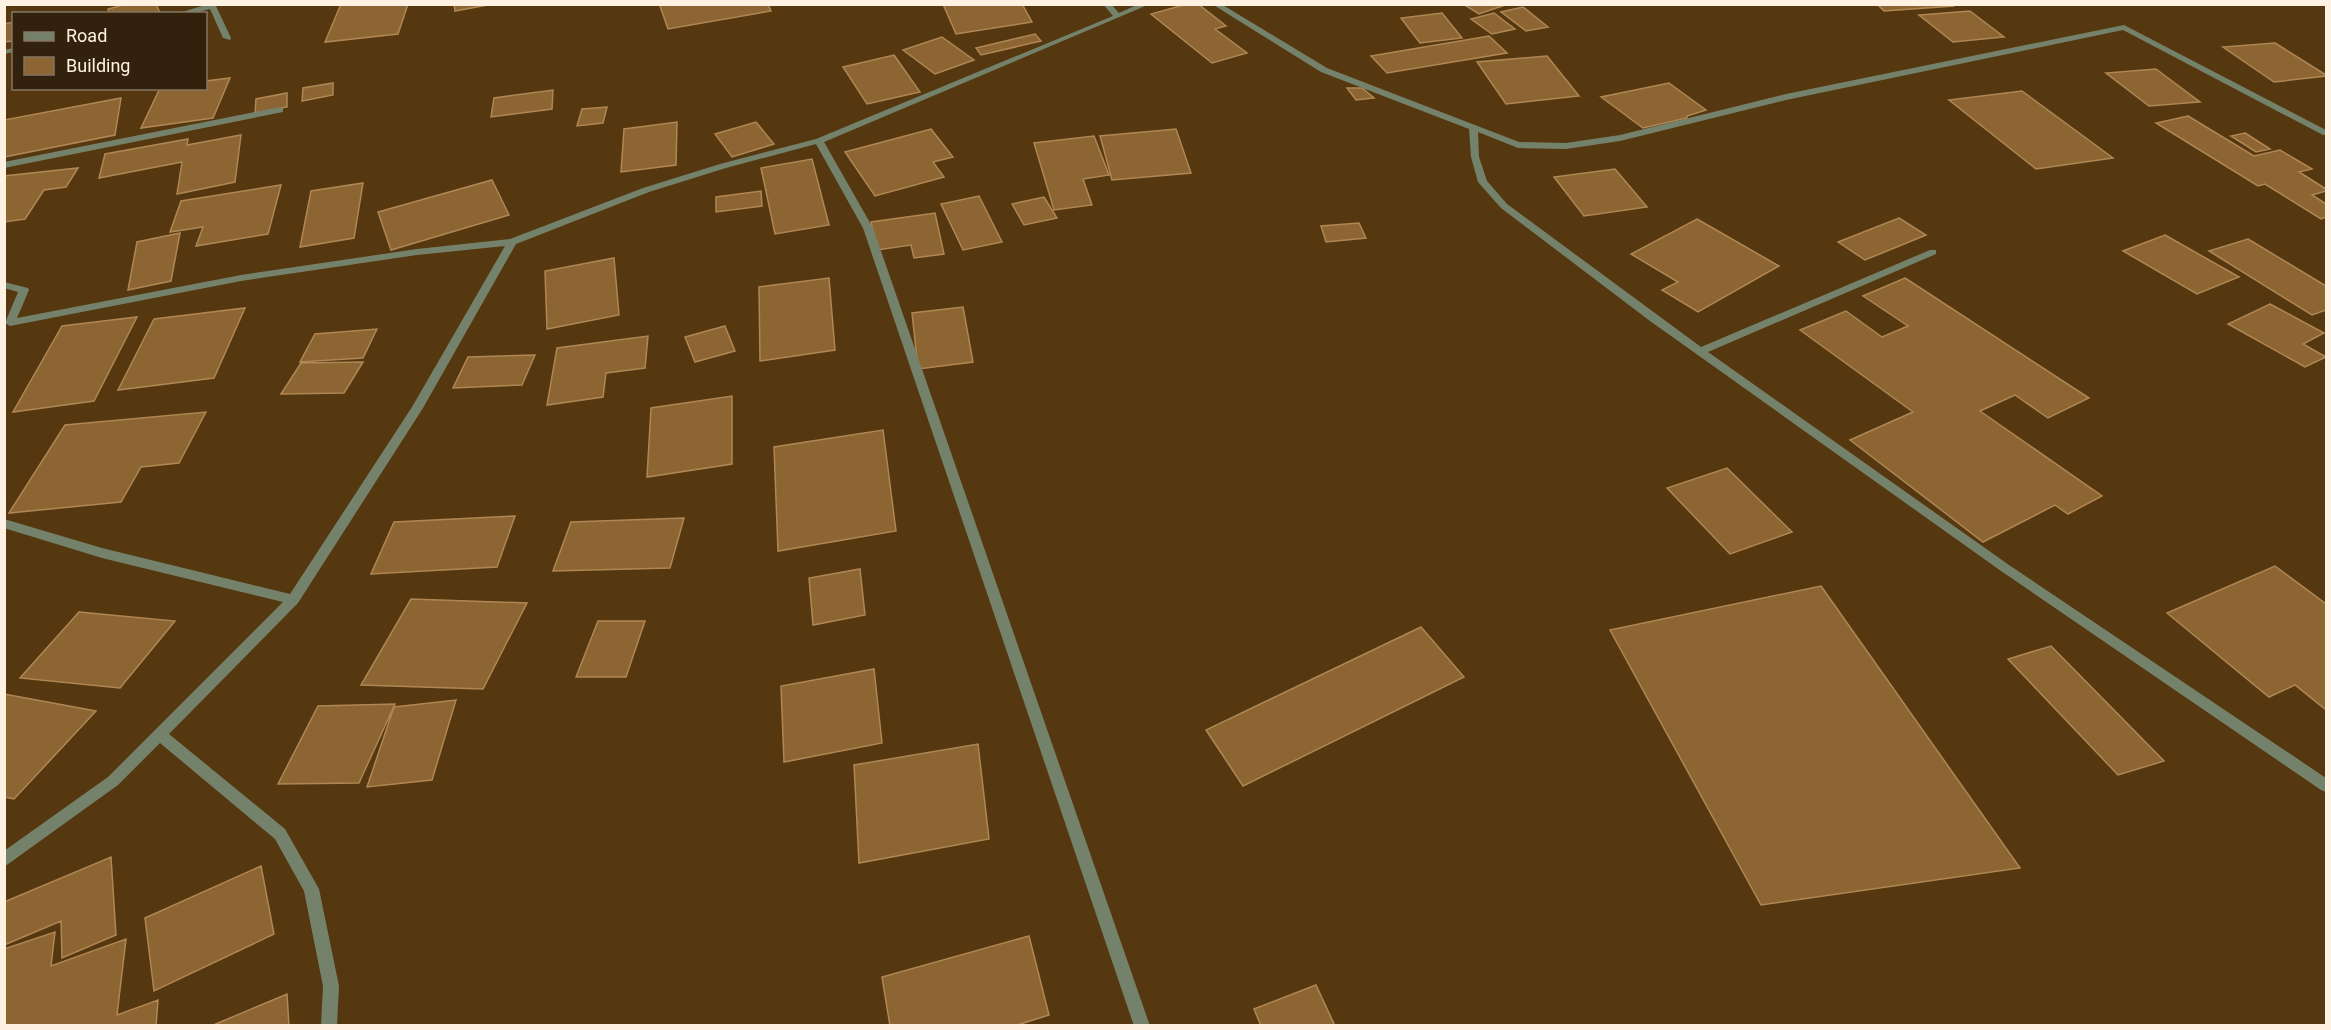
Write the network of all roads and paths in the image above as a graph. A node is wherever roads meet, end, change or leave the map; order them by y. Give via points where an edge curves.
1 (1106, 4) edge
2 (1147, 4) edge
3 (1215, 4) edge
4 (215, 5) edge
5 (186, 12) edge
6 (1118, 17) junction
7 (227, 38) dead end
8 (280, 110) dead end
9 (1473, 129) junction
10 (2326, 133) edge
11 (819, 141) junction
12 (4, 165) edge
13 (512, 242) junction
14 (1933, 252) dead end
15 (4, 285) edge
16 (7, 328) edge
17 (1700, 352) junction
18 (4, 523) edge
19 (293, 600) junction
20 (160, 735) junction
21 (2326, 786) edge
22 (4, 860) edge
23 (329, 1026) edge
24 (1142, 1026) edge

1 - 6 street
2 - 6 street
3 - 9 street via 1324,70
4 - 5 street
4 - 7 street
6 - 11 street
8 - 12 street
9 - 10 street via 1518,145 1566,146 1620,138 1786,97 2124,27
9 - 17 street via 1475,157 1483,182 1504,206
11 - 13 street via 646,190
11 - 24 street via 868,228
13 - 16 street via 241,278
13 - 19 street via 417,408
14 - 17 street
15 - 16 street via 24,290
17 - 21 street via 2005,568
18 - 19 street
19 - 20 street
20 - 22 street via 113,781
20 - 23 street via 280,834 311,889 331,986

